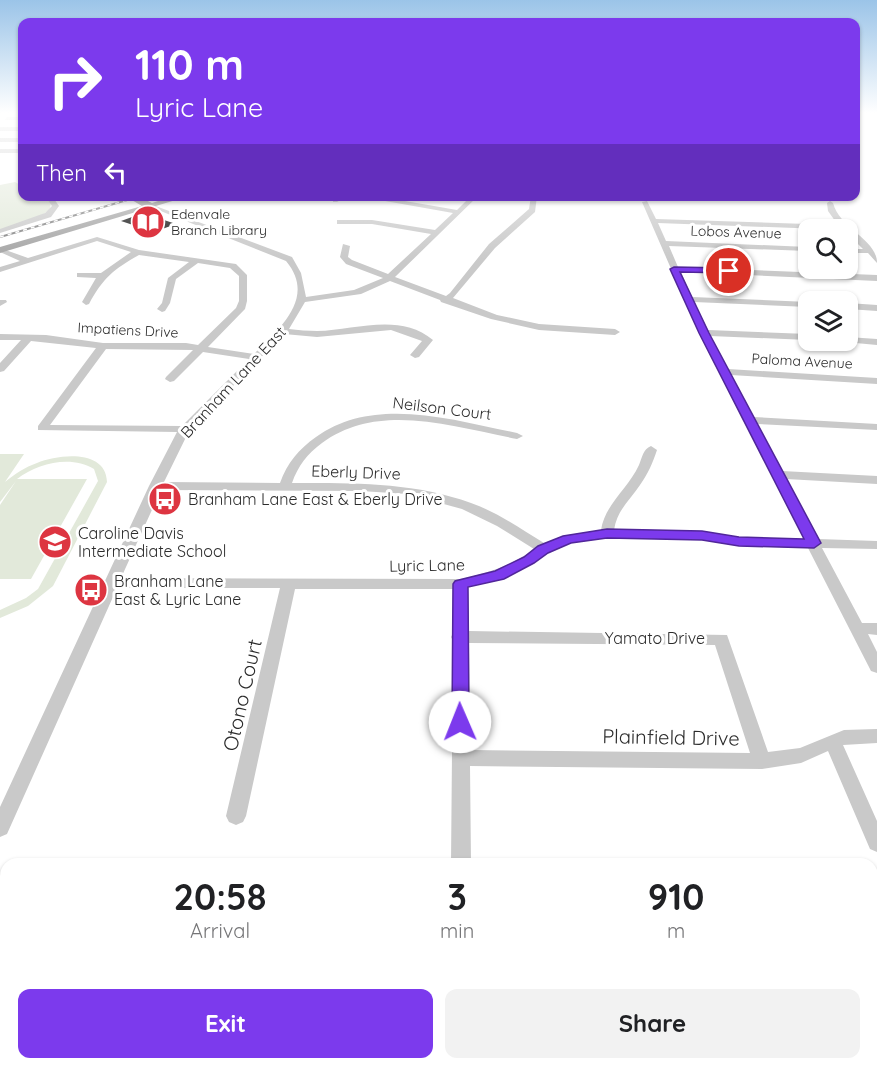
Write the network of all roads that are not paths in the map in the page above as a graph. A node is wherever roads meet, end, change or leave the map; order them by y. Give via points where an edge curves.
1 (53, 201) edge
2 (126, 201) edge
3 (152, 201) edge
4 (391, 201) edge
5 (471, 201) edge
6 (533, 201) edge
7 (645, 202) dead end
8 (830, 203) dead end
9 (459, 212) junction
10 (101, 214) junction
11 (837, 219) edge
12 (651, 220) junction
13 (340, 222) dead end
14 (798, 223) edge
15 (0, 231) edge
16 (437, 233) junction
17 (858, 239) edge
18 (662, 243) junction
19 (346, 246) dead end
20 (0, 248) edge
21 (798, 249) edge
22 (858, 251) edge
23 (871, 251) junction
24 (138, 252) junction
25 (197, 260) junction
26 (27, 261) junction
27 (877, 261) edge
28 (674, 269) junction
29 (0, 270) edge
30 (80, 275) dead end
31 (101, 276) junction
32 (389, 278) junction
33 (877, 278) edge
34 (688, 299) junction
35 (301, 300) junction
36 (444, 300) junction
37 (86, 302) dead end
38 (798, 304) edge
39 (858, 307) edge
40 (877, 308) edge
41 (162, 309) dead end
42 (282, 331) junction
43 (615, 332) dead end
44 (704, 333) junction
45 (0, 337) edge
46 (798, 337) edge
47 (28, 338) junction
48 (858, 341) edge
49 (877, 342) edge
50 (103, 345) junction
51 (201, 348) junction
52 (415, 355) dead end
53 (255, 357) junction
54 (0, 369) edge
55 (725, 372) junction
56 (170, 379) dead end
57 (877, 381) edge
58 (750, 420) junction
59 (877, 427) edge
60 (185, 429) junction
61 (517, 436) dead end
62 (651, 450) dead end
63 (778, 475) junction
64 (877, 480) edge
65 (155, 486) junction
66 (285, 486) junction
67 (607, 534) junction
68 (814, 543) junction
69 (877, 545) edge
70 (543, 549) junction
71 (111, 583) junction
72 (289, 583) junction
73 (460, 584) junction
74 (857, 628) junction
75 (877, 629) edge
76 (459, 637) junction
77 (877, 667) edge
78 (877, 736) edge
79 (833, 742) junction
80 (460, 758) junction
81 (762, 761) junction
82 (237, 816) dead end
83 (1, 821) edge
84 (877, 843) edge
85 (461, 858) edge

1 - 15 street via 56,206 48,215
2 - 10 main road
3 - 10 main road
3 - 20 main road
3 - 35 street via 183,219 289,259 296,267
4 - 9 street
5 - 9 street
6 - 36 street via 532,210 492,246 453,295
7 - 12 street
8 - 11 street
9 - 16 street
10 - 20 main road
12 - 14 street via 713,218
12 - 18 street
13 - 16 street via 372,222
16 - 32 street
17 - 23 street
18 - 21 street, Lobos Avenue
18 - 28 street
19 - 32 street via 344,257 349,262
20 - 26 street
22 - 23 street
23 - 27 street
24 - 25 street
24 - 26 street via 97,239
24 - 31 street
25 - 41 street via 172,278
25 - 51 street via 232,266 243,275 240,309
26 - 29 street
28 - 33 street
28 - 34 street
30 - 31 street
31 - 37 street via 90,289
32 - 35 street via 350,295
32 - 36 street
34 - 38 street
34 - 44 street
35 - 42 street, Branham Lane East
36 - 43 street via 511,322 569,331
39 - 40 street
42 - 52 street via 317,334 377,327 402,329 428,340
42 - 53 street, Branham Lane East
44 - 46 street
44 - 55 street
45 - 47 street, Impatiens Drive
47 - 50 street, Impatiens Drive
47 - 54 street
48 - 49 street
50 - 51 street, Impatiens Drive
50 - 60 street via 42,428
51 - 53 street, Impatiens Drive
51 - 56 street
53 - 60 street, Branham Lane East
55 - 57 street, Paloma Avenue
55 - 58 street
58 - 59 street
58 - 63 street
60 - 65 street, Branham Lane East
61 - 66 street, Neilson Court via 418,418 364,419 329,432 315,442 290,470
62 - 67 street via 634,485 613,507
63 - 64 street
63 - 68 street
65 - 66 street, Eberly Drive
65 - 71 street, Branham Lane East
66 - 70 street, Eberly Drive via 385,488 438,497 502,523
67 - 68 street, Lyric Lane via 702,535 739,542
67 - 70 street, Lyric Lane via 568,539
68 - 69 street, Lyric Lane
68 - 74 street
70 - 73 street, Lyric Lane via 499,575
71 - 72 street, Lyric Lane
71 - 83 street, Branham Lane East
72 - 73 street, Lyric Lane
72 - 82 street, Otono Court
73 - 76 street
74 - 75 street
74 - 77 street
76 - 80 street
76 - 81 street, Yamato Drive via 721,639
78 - 79 street, Plainfield Drive via 844,737
79 - 81 street, Plainfield Drive via 801,755
79 - 84 street
80 - 81 street, Plainfield Drive
80 - 85 street

